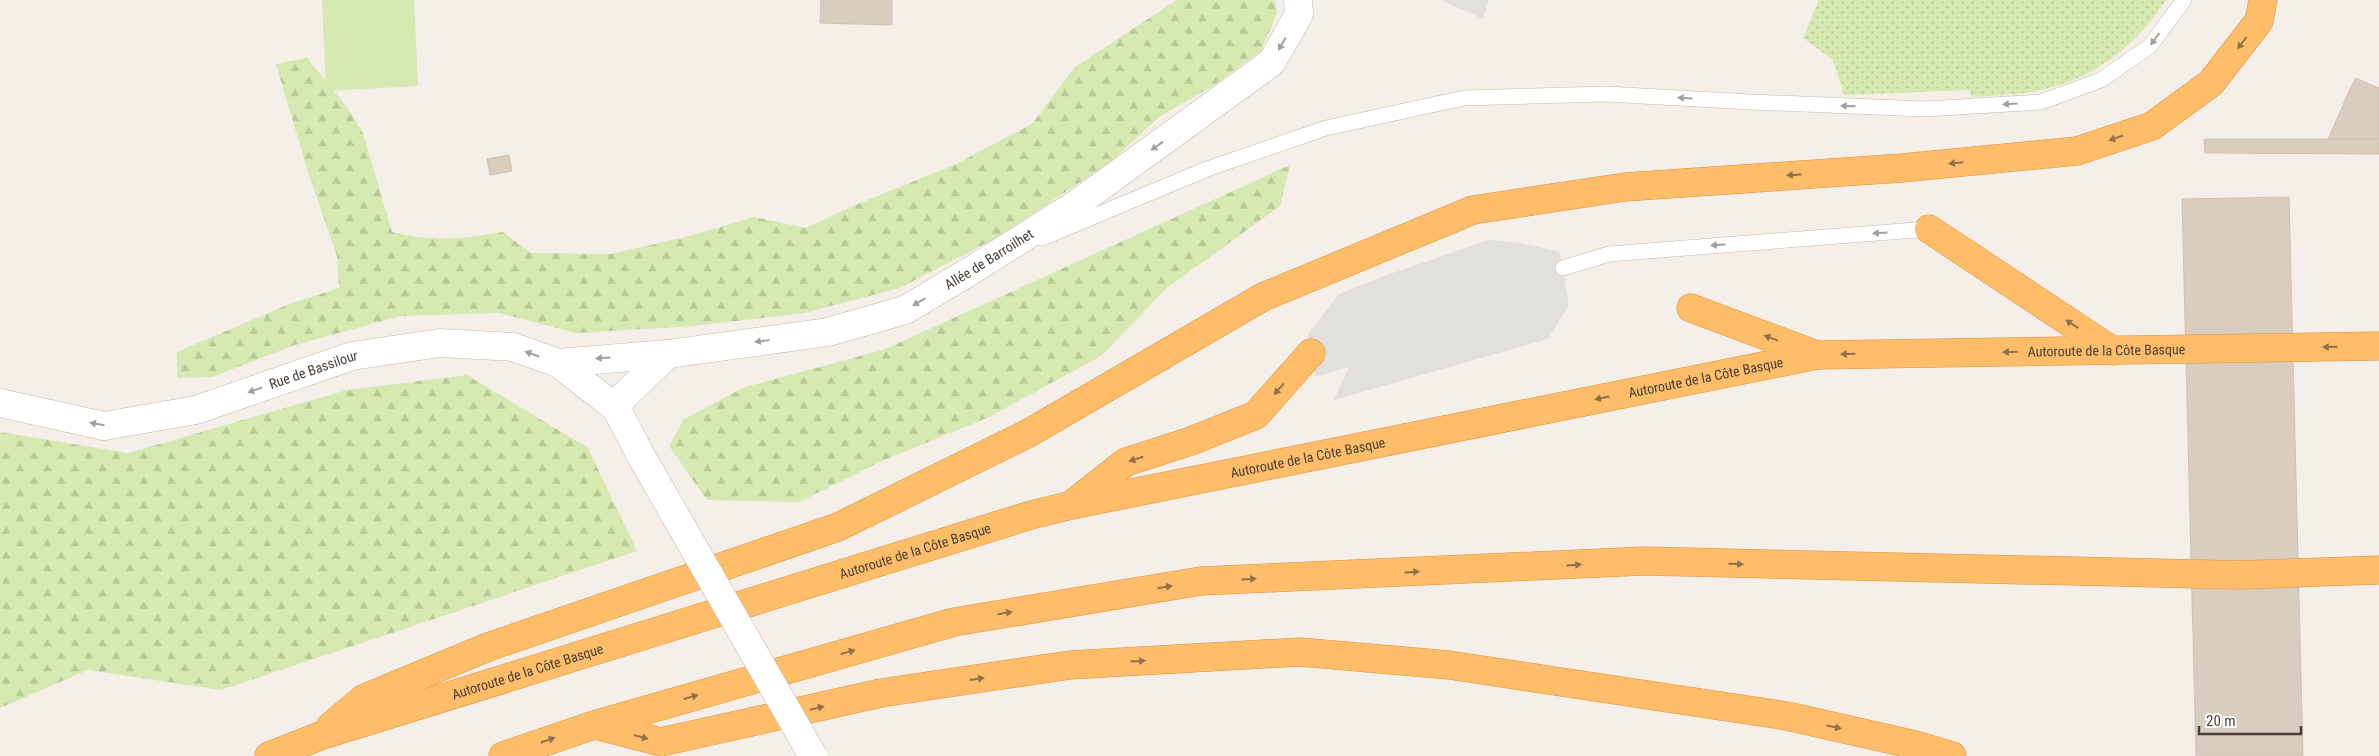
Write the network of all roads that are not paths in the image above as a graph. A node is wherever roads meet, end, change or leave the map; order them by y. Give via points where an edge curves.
1 (1298, 0) edge
2 (2184, 0) edge
3 (2263, 0) edge
4 (1929, 229) joint
5 (1563, 268) dead end
6 (972, 270) junction
7 (1690, 308) dead end
8 (2379, 346) edge
9 (2113, 351) junction
10 (1311, 353) dead end
11 (668, 354) junction
12 (1817, 355) junction
13 (558, 363) junction
14 (0, 403) edge
15 (616, 408) junction
16 (1072, 505) junction
17 (2379, 570) edge
18 (594, 725) junction
19 (320, 736) junction
20 (269, 756) edge
21 (503, 756) edge
22 (813, 756) edge
23 (1952, 756) edge

1 -> 6 street, Allée de Barroilhet via 1299,14 1272,62 1075,205
2 -> 6 lane via 2150,46 2101,80 2041,102 1925,108 1606,94 1464,98 1326,128 1216,166
3 -> 19 highway via 2259,21 2211,83 2152,126 2077,151 1902,168 1625,187 1473,210 1263,297 1027,434 838,527 488,647 363,700
4 -> 5 lane via 1609,254
9 -> 4 highway
6 -> 11 street, Allée de Barroilhet via 905,310 828,332
12 -> 7 highway
8 -> 9 highway, Autoroute de la Côte Basque
9 -> 12 highway, Autoroute de la Côte Basque
10 -> 16 highway via 1256,415 1190,442 1126,462
11 -> 13 street, Allée de Barroilhet
11 - 15 street via 624,396
12 -> 16 highway, Autoroute de la Côte Basque
13 -> 14 street, Rue de Bassilour via 513,347 440,343 352,356 196,410 104,426
13 - 15 street, Rue de Bassilour
15 - 22 street, bridge
16 - 19 highway, Autoroute de la Côte Basque
18 -> 17 highway via 954,622 1200,581 1644,562 2240,575
21 -> 18 highway
18 -> 23 highway via 661,742 881,693 1070,665 1300,652 1449,665 1787,716
19 - 20 highway, Autoroute de la Côte Basque

